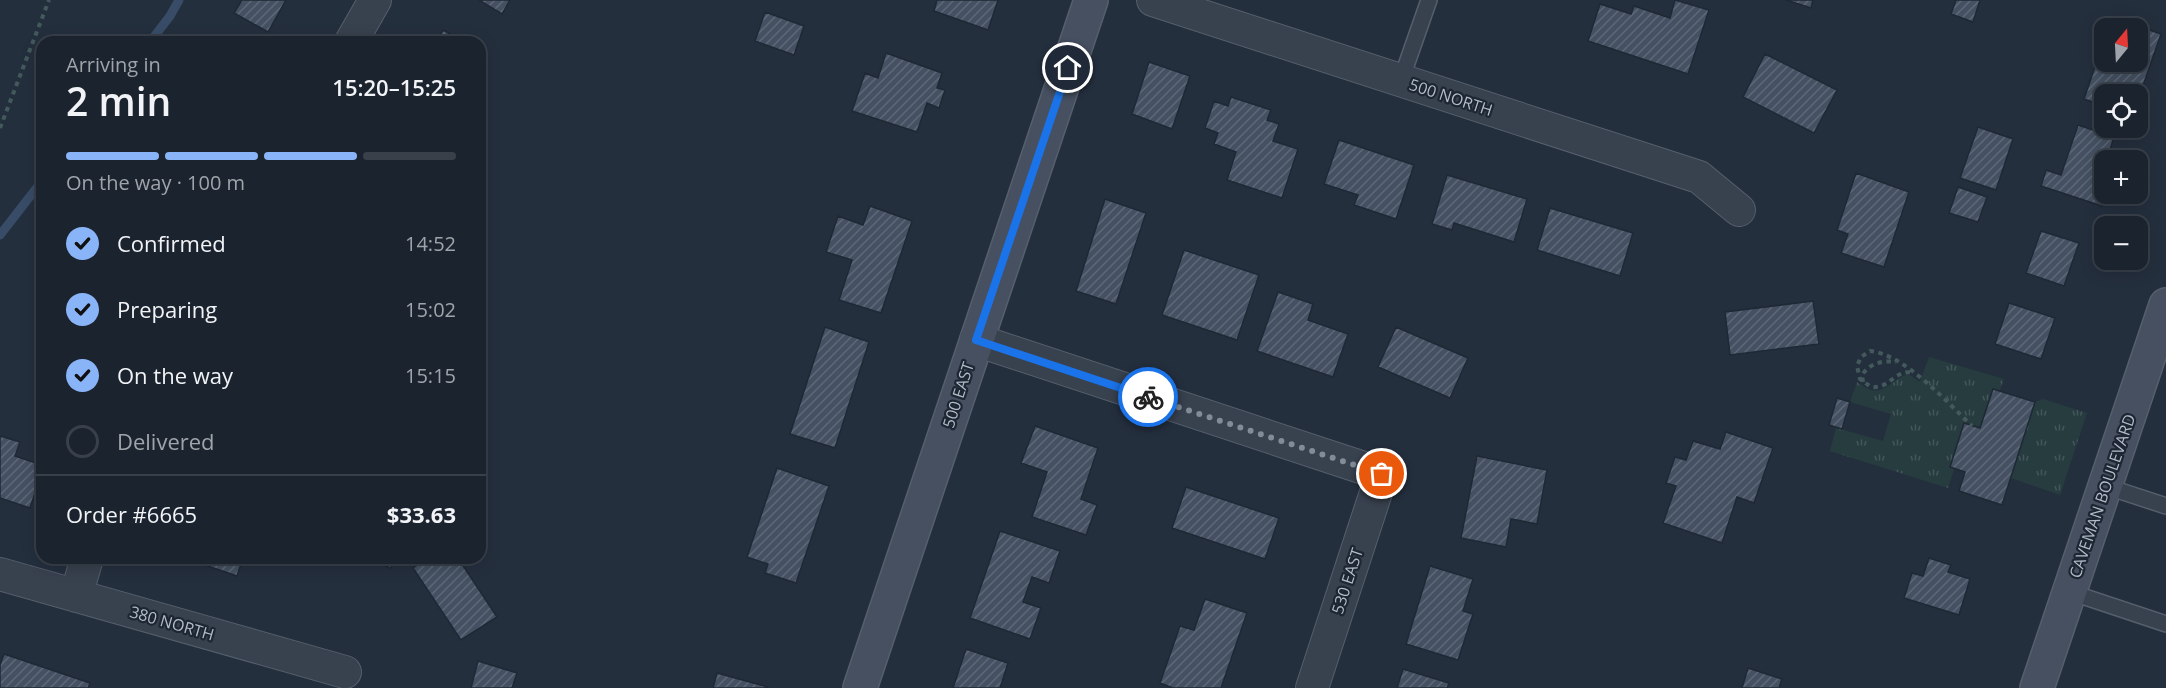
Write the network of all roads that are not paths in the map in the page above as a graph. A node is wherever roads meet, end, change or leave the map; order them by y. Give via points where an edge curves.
1 (375, 0) edge
2 (1091, 0) edge
3 (1153, 0) edge
4 (1429, 0) edge
5 (354, 36) edge
6 (1401, 81) junction
7 (1739, 210) dead end
8 (2166, 305) edge
9 (976, 340) junction
10 (2158, 356) edge
11 (2105, 486) junction
12 (2166, 506) edge
13 (85, 564) edge
14 (0, 574) edge
15 (2070, 592) junction
16 (76, 596) junction
17 (2166, 624) edge
18 (345, 672) dead end
19 (860, 688) edge
20 (1312, 688) edge
21 (2037, 688) edge

1 - 5 street
2 - 9 street, 500 EAST
3 - 6 street, 500 NORTH
4 - 6 lane
6 - 7 street, 500 NORTH via 1699,177
8 - 10 street, CAVEMAN BOULEVARD
9 - 19 street, 500 EAST
9 - 20 street, 530 EAST via 1382,474
10 - 11 street, CAVEMAN BOULEVARD
11 - 12 lane
11 - 15 street, CAVEMAN BOULEVARD
13 - 16 street
14 - 16 street, 380 NORTH
15 - 17 lane
15 - 21 street, CAVEMAN BOULEVARD
16 - 18 street, 380 NORTH

